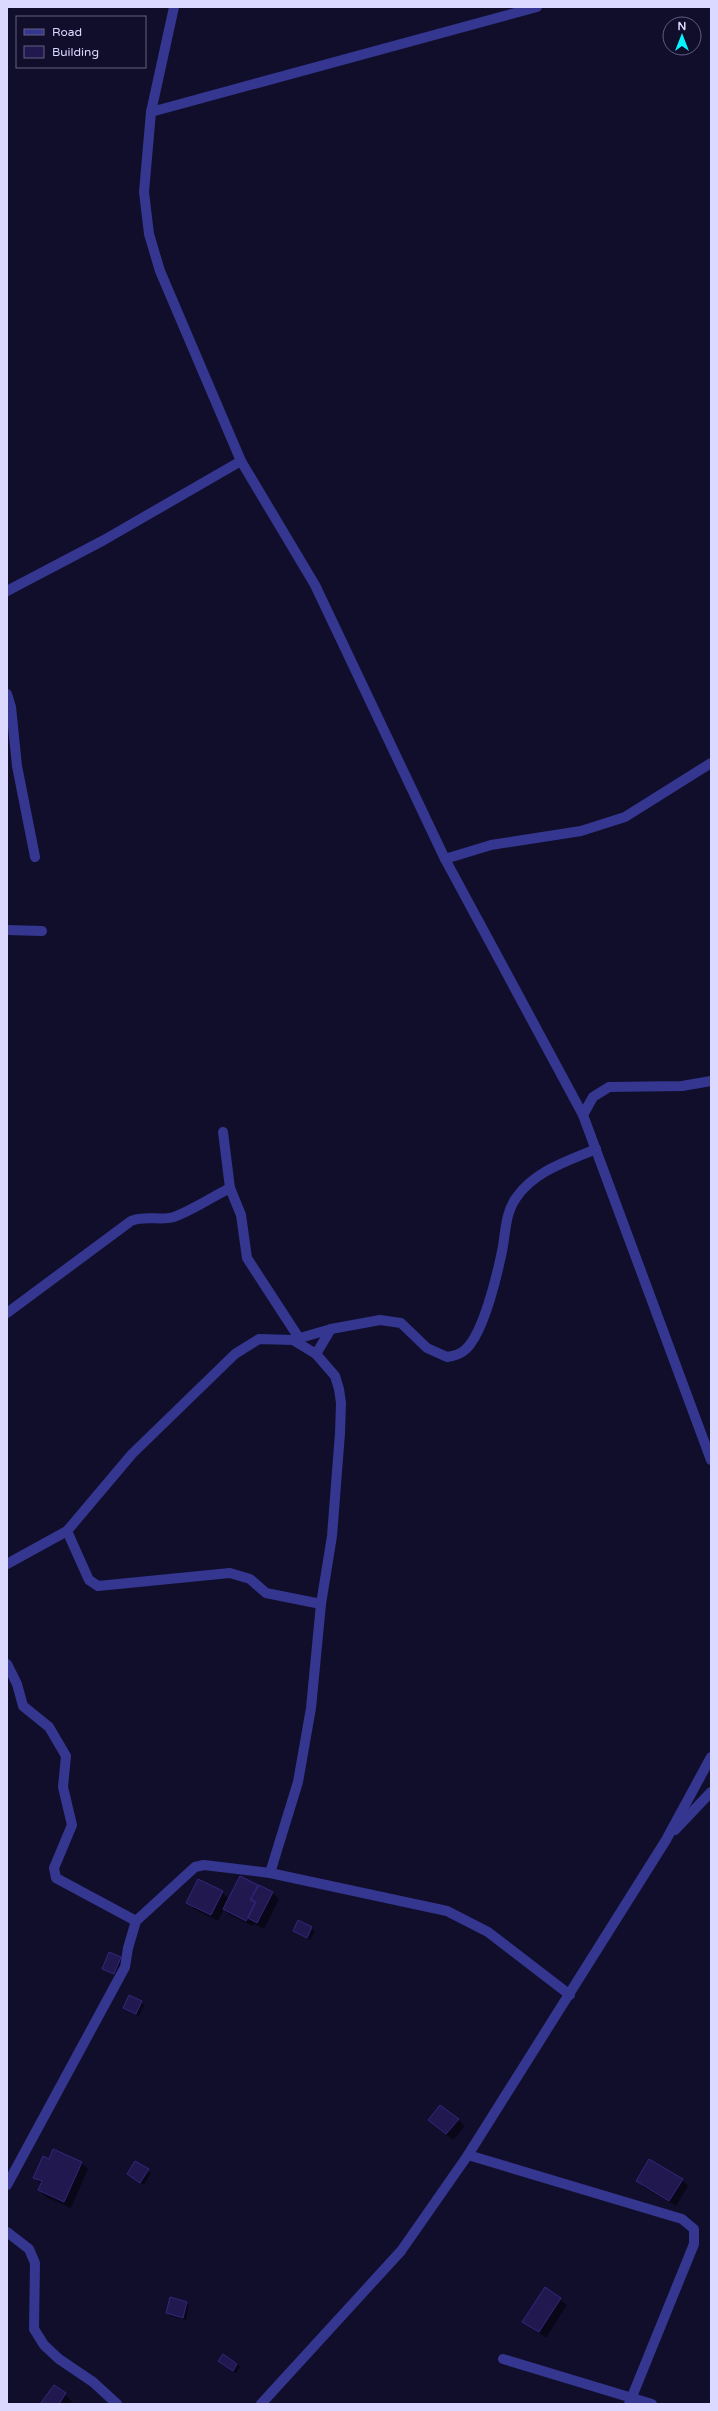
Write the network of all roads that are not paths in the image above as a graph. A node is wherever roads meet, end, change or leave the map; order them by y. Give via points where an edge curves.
1 (174, 7) edge
2 (537, 7) edge
3 (151, 112) junction
4 (241, 461) junction
5 (7, 591) edge
6 (7, 694) edge
7 (711, 763) edge
8 (35, 857) dead end
9 (445, 859) junction
10 (7, 930) edge
11 (42, 931) dead end
12 (711, 1081) edge
13 (583, 1114) junction
14 (223, 1132) dead end
15 (596, 1149) junction
16 (230, 1188) junction
17 (7, 1313) edge
18 (331, 1329) junction
19 (296, 1339) junction
20 (316, 1354) junction
21 (711, 1434) edge
22 (706, 1444) junction
23 (711, 1460) edge
24 (67, 1531) junction
25 (7, 1564) edge
26 (321, 1604) junction
27 (7, 1664) edge
28 (711, 1757) edge
29 (711, 1792) edge
30 (666, 1840) junction
31 (270, 1873) junction
32 (136, 1921) junction
33 (570, 1995) junction
34 (468, 2155) junction
35 (7, 2185) edge
36 (7, 2232) edge
37 (503, 2359) dead end
38 (630, 2401) edge
39 (117, 2404) edge
40 (261, 2404) edge
41 (652, 2404) edge

1 - 3 street
2 - 3 street
3 - 4 street via 144,192 150,234 160,271
4 - 5 street via 104,540
4 - 9 street via 315,584
6 - 8 street via 11,707 17,766
7 - 9 street via 625,817 581,831 491,845
9 - 13 street
10 - 11 street
12 - 13 street via 682,1086 609,1087 593,1097
13 - 15 street
14 - 16 street
15 - 18 street via 547,1170 516,1198 506,1219 502,1255 480,1330 466,1349 447,1357 427,1348 401,1323 380,1320
15 - 22 street
16 - 17 street via 175,1216 162,1219 138,1218 131,1221
16 - 19 street via 241,1215 247,1258
18 - 19 street
18 - 20 street
19 - 20 street
19 - 24 street via 259,1339 234,1354 132,1454
20 - 26 street via 334,1376 340,1389 341,1403 332,1536
21 - 22 street
22 - 23 street
24 - 25 street
24 - 26 street via 89,1580 98,1586 230,1573 250,1579 266,1593
26 - 31 street via 311,1708 298,1782
27 - 32 street via 17,1684 23,1706 49,1727 66,1756 63,1787 72,1825 54,1868 56,1878
28 - 30 street
29 - 30 street
30 - 33 street
31 - 32 street via 204,1865 195,1867
31 - 33 street via 447,1911 488,1932
32 - 35 street via 125,1967
33 - 34 street
34 - 38 street via 682,2219 694,2229 694,2244
34 - 40 street via 401,2251
36 - 39 street via 29,2249 35,2264 34,2329 44,2345 59,2359 93,2382
37 - 38 street
38 - 41 street

